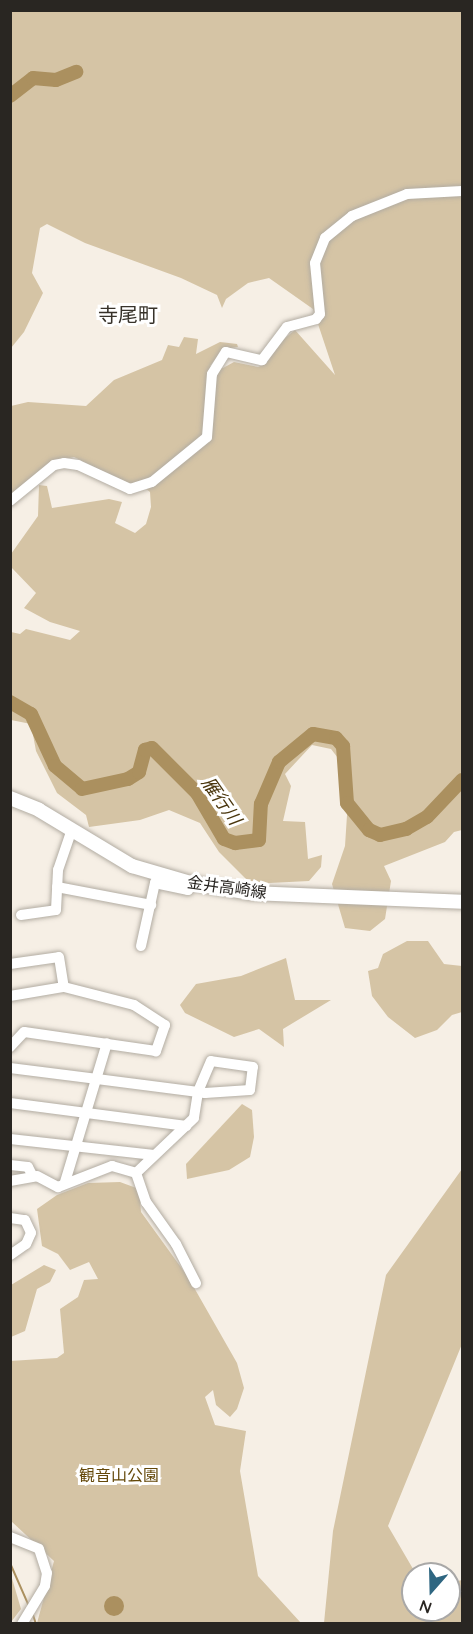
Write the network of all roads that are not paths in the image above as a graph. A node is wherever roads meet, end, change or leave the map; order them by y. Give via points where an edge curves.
1 (462, 191) edge
2 (10, 501) edge
3 (10, 798) edge
4 (72, 829) junction
5 (190, 883) junction
6 (57, 887) junction
7 (462, 902) edge
8 (151, 905) junction
9 (21, 915) dead end
10 (141, 946) dead end
11 (10, 964) edge
12 (64, 987) junction
13 (10, 996) edge
14 (107, 1043) junction
15 (10, 1047) edge
16 (10, 1068) edge
17 (97, 1079) junction
18 (198, 1092) junction
19 (10, 1102) edge
20 (86, 1113) junction
21 (186, 1126) junction
22 (10, 1139) edge
23 (76, 1147) junction
24 (154, 1155) junction
25 (10, 1165) edge
26 (136, 1173) junction
27 (32, 1175) junction
28 (10, 1180) edge
29 (65, 1182) junction
30 (10, 1218) edge
31 (10, 1256) edge
32 (196, 1284) dead end
33 (10, 1537) edge
34 (22, 1623) edge

1 - 2 street via 407,194 352,216 325,238 315,263 320,314 316,320 287,327 262,360 226,352 212,374 207,437 152,482 130,489 78,465 64,463 54,465
3 - 4 main road, 金井高崎線
4 - 5 main road, 金井高崎線 via 132,866
4 - 6 street via 58,870
5 - 7 main road, 金井高崎線 via 251,893
5 - 8 street via 189,890 155,883
6 - 8 street
6 - 9 street via 56,910
8 - 10 street
11 - 12 street via 59,957
12 - 13 street
12 - 14 street via 134,1005 165,1025 156,1051
14 - 15 street via 24,1032
14 - 17 street
16 - 17 street
17 - 18 street
17 - 20 street
18 - 18 street via 213,1060 255,1069 250,1090
18 - 21 street via 195,1115
19 - 20 street
20 - 21 street
20 - 23 street
21 - 24 street
22 - 23 street
23 - 24 street
23 - 29 street
24 - 26 street
25 - 27 street via 28,1167
26 - 29 street via 112,1166
26 - 32 street via 146,1203 176,1244
27 - 28 street
27 - 29 street via 58,1187
30 - 31 street via 25,1220 31,1233 26,1244
33 - 34 street via 39,1549 47,1573 45,1586

